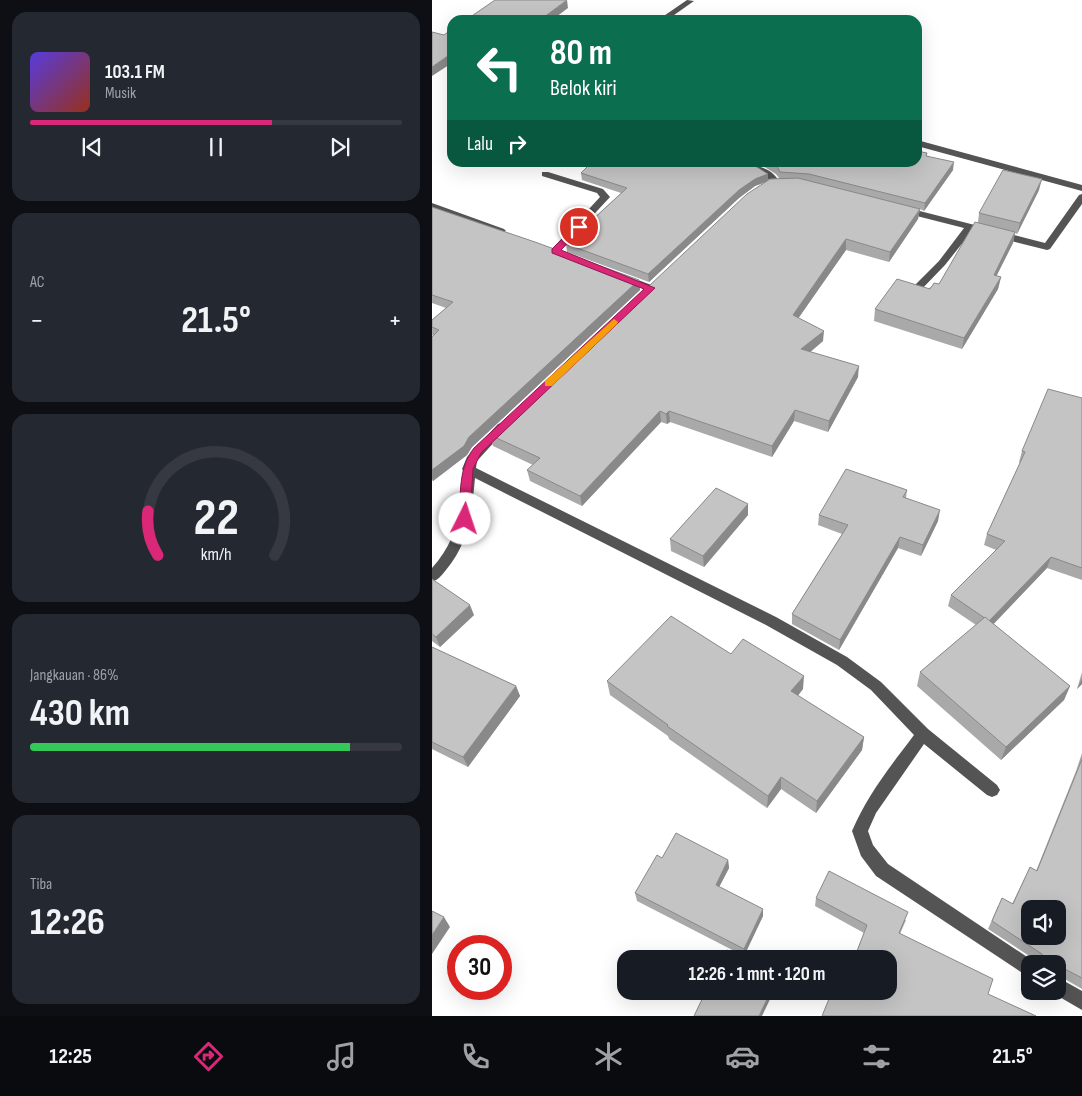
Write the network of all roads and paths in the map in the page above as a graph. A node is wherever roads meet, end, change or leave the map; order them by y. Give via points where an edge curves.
1 (686, 0) edge
2 (669, 15) edge
3 (922, 144) edge
4 (746, 167) edge
5 (545, 174) dead end
6 (788, 182) edge
7 (1082, 188) edge
8 (1082, 197) edge
9 (432, 206) edge
10 (894, 208) edge
11 (970, 227) junction
12 (512, 235) edge
13 (556, 251) edge
14 (616, 274) edge
15 (650, 288) edge
16 (914, 291) edge
17 (508, 421) edge
18 (468, 469) junction
19 (432, 577) edge
20 (923, 734) junction
21 (992, 790) dead end
22 (1021, 964) edge
23 (1066, 992) edge
24 (1082, 1002) edge

1 - 2 street via 690,1
3 - 7 street
4 - 6 street via 774,177 770,184
5 - 13 street via 600,191 606,197
8 - 11 street via 1047,247
9 - 12 street
10 - 11 street
11 - 16 street
14 - 15 street
17 - 18 street via 477,451
18 - 19 street via 462,526 446,561
18 - 20 street via 771,621 842,662 876,686
20 - 21 street
20 - 22 street via 870,808 860,832 866,850 882,870
23 - 24 street

